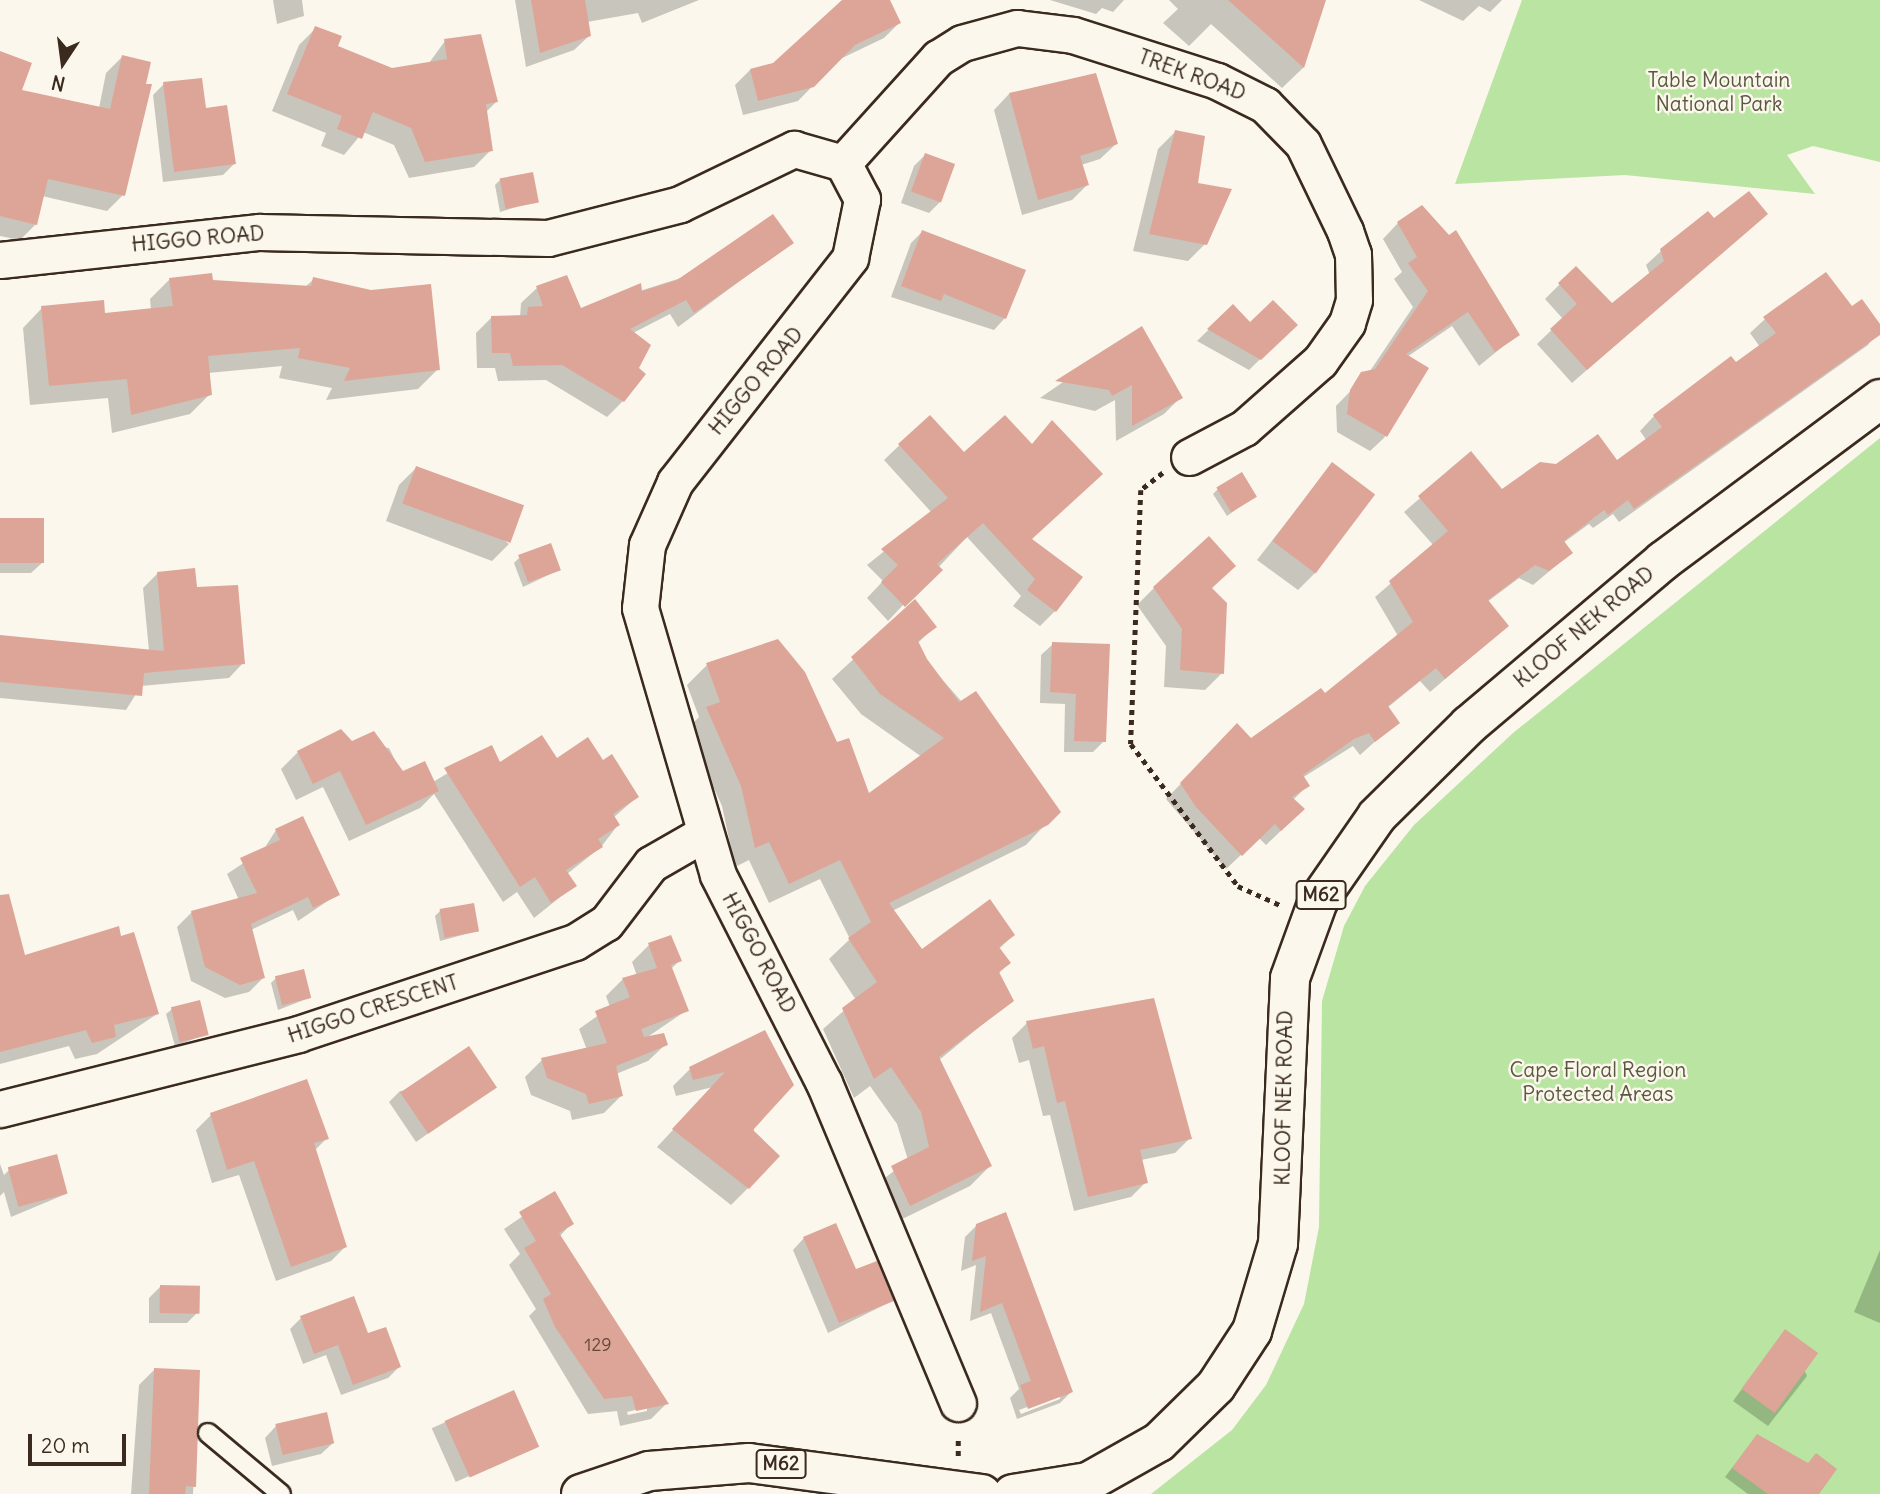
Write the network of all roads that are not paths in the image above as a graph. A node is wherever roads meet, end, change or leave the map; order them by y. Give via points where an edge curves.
1 (843, 163) junction
2 (0, 260) edge
3 (1880, 400) edge
4 (1189, 457) road end
5 (705, 833) junction
6 (0, 1109) edge
7 (958, 1403) road end
8 (208, 1433) dead end
9 (969, 1493) edge
10 (281, 1494) edge
11 (581, 1494) edge
12 (1013, 1494) edge

1 - 2 street, HIGGO ROAD via 794,149 658,212 548,237 259,232
1 - 4 street, TREK ROAD via 938,58 962,43 1017,28 1073,35 1217,81 1286,123 1316,167 1345,231 1353,254 1354,300 1347,323 1320,361 1244,428
1 - 5 street, HIGGO ROAD via 862,199 850,258 675,482 638,576 659,688
3 - 12 main road, KLOOF NEK ROAD / M62 via 1663,561 1449,743 1377,816 1310,918 1284,1004 1279,1244 1252,1331 1216,1387 1159,1442 1088,1482
5 - 6 street, HIGGO CRESCENT via 651,864 606,923 575,942 298,1034
5 - 7 street, HIGGO ROAD via 718,875 824,1083
8 - 10 lane
9 - 11 main road, M62 via 749,1463 649,1471

